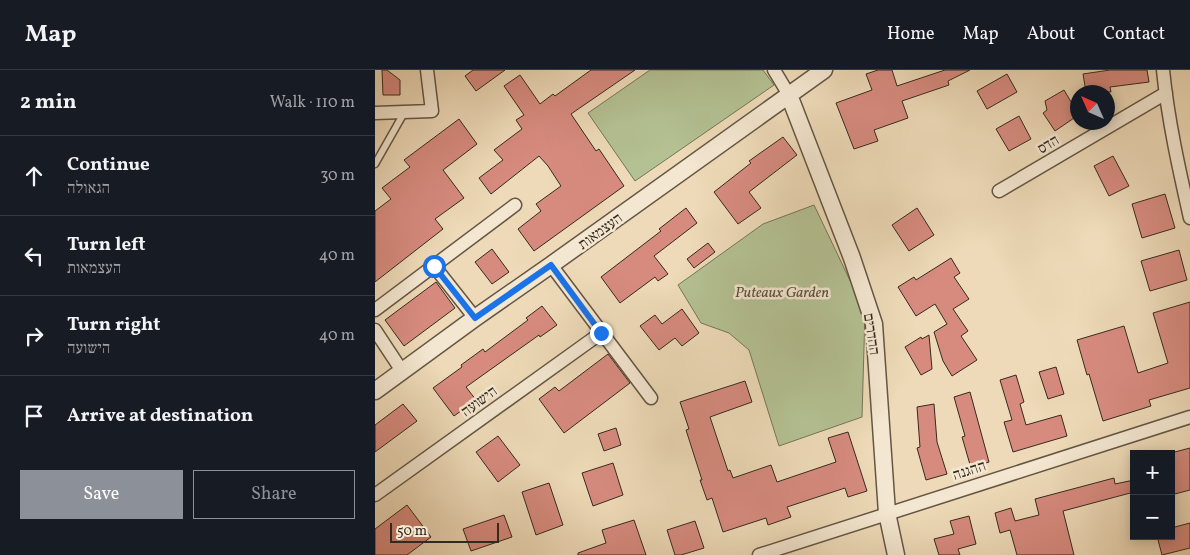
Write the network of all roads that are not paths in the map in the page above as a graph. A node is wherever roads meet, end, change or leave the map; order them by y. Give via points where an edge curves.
1 (427, 70) edge
2 (774, 70) edge
3 (824, 70) edge
4 (1163, 70) edge
5 (1165, 93) junction
6 (789, 95) junction
7 (375, 112) edge
8 (404, 113) junction
9 (1190, 154) edge
10 (1177, 157) junction
11 (375, 164) edge
12 (999, 192) dead end
13 (515, 205) dead end
14 (1190, 218) edge
15 (551, 265) junction
16 (434, 266) junction
17 (375, 310) edge
18 (475, 318) junction
19 (375, 330) edge
20 (601, 333) junction
21 (403, 371) junction
22 (375, 391) edge
23 (651, 398) dead end
24 (1190, 417) edge
25 (375, 495) edge
26 (887, 513) junction
27 (759, 555) edge
28 (896, 555) edge

1 - 8 street via 432,111
2 - 6 street
3 - 6 street, העצמאות
4 - 5 street
5 - 10 street
5 - 12 street, הדס
6 - 15 street, העצמאות
6 - 26 street, ההדרים via 874,324
7 - 8 street
8 - 11 lane
9 - 10 street
10 - 14 street
13 - 16 street
15 - 18 street, העצמאות
15 - 20 street
16 - 17 street
16 - 18 street
18 - 21 street, העצמאות
19 - 21 street
20 - 23 street
20 - 25 street, הישועה
21 - 22 street, העצמאות
24 - 26 street, ההגנה
26 - 27 street, ההגנה
26 - 28 street, ההדרים

